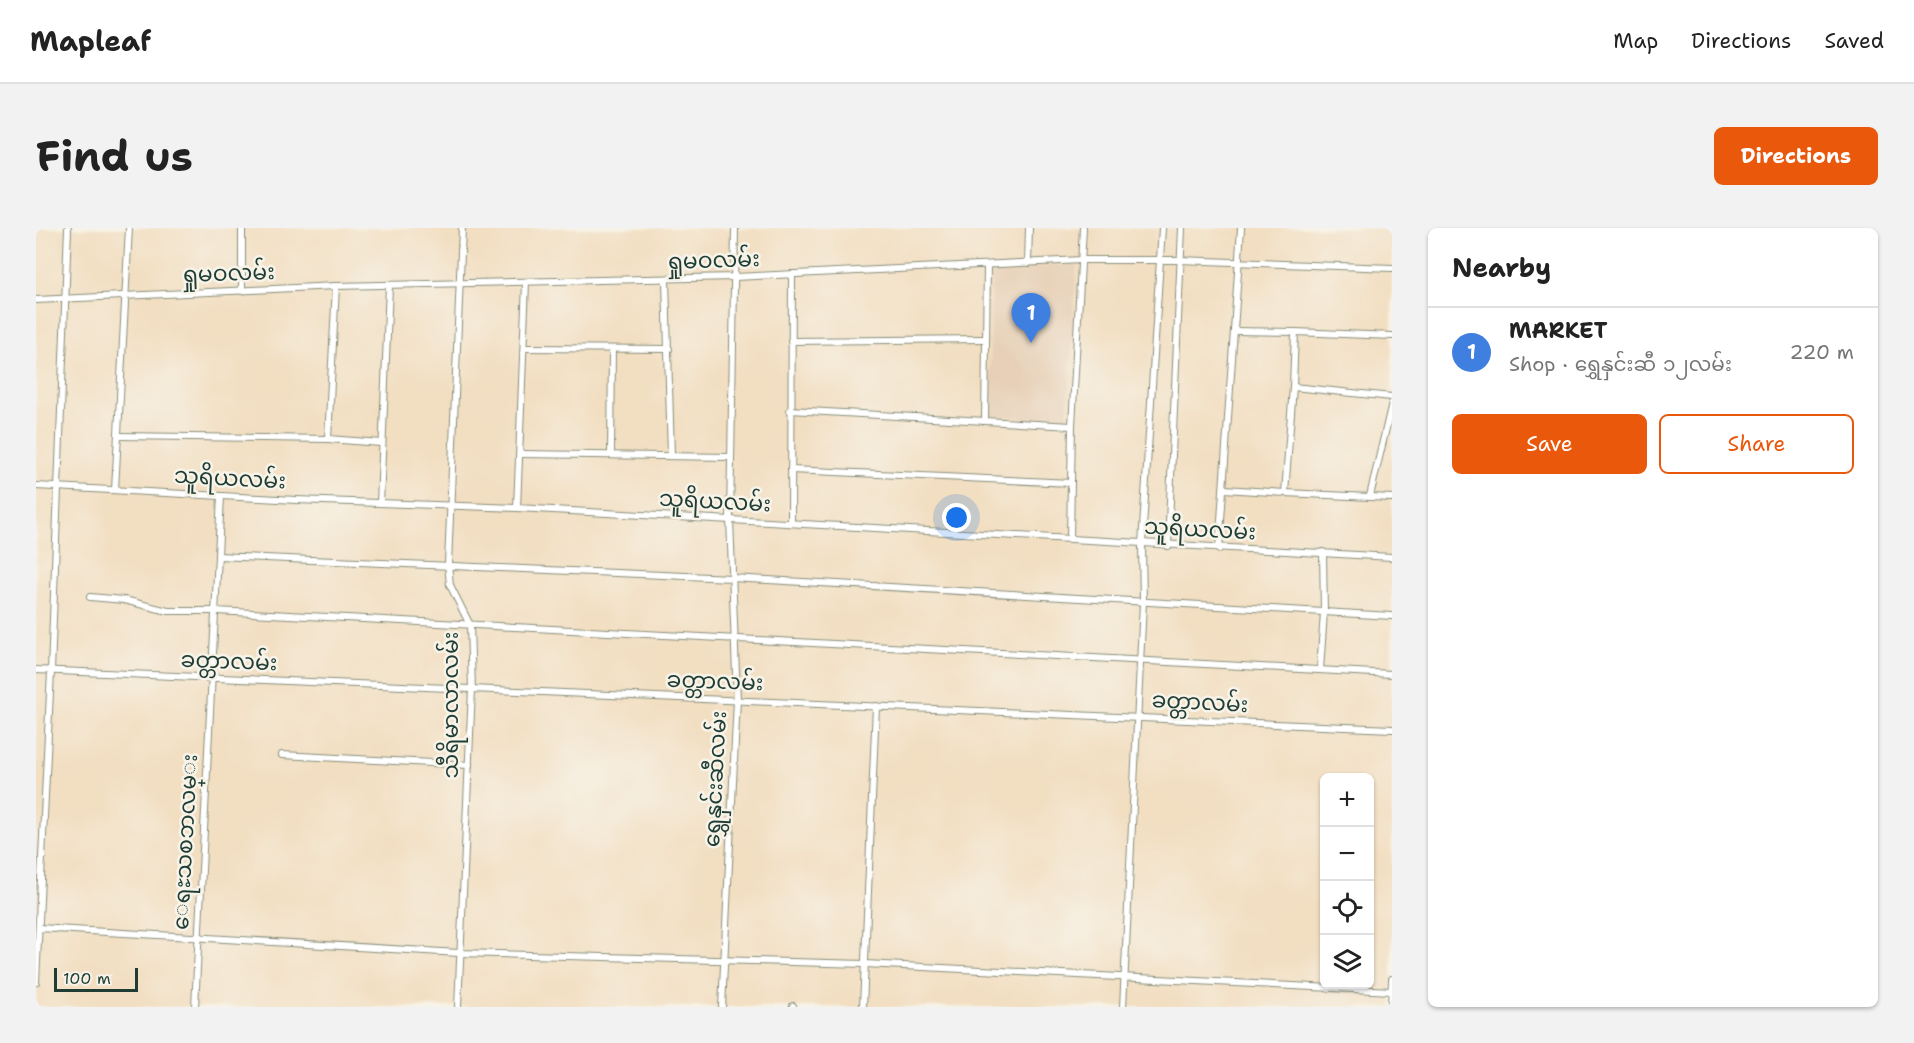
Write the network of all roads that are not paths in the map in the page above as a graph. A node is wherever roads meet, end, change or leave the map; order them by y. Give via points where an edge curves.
1 (68, 228) edge
2 (129, 228) edge
3 (242, 228) edge
4 (462, 228) edge
5 (735, 228) edge
6 (1029, 228) edge
7 (1083, 228) edge
8 (1162, 228) edge
9 (1182, 228) edge
10 (1241, 228) edge
11 (1082, 260) junction
12 (1160, 260) junction
13 (1179, 260) junction
14 (1239, 262) junction
15 (1028, 263) junction
16 (987, 265) junction
17 (1392, 268) edge
18 (792, 274) junction
19 (735, 277) junction
20 (666, 280) junction
21 (525, 282) junction
22 (459, 283) junction
23 (336, 286) junction
24 (389, 286) junction
25 (242, 291) junction
26 (126, 295) junction
27 (65, 299) junction
28 (36, 300) edge
29 (1235, 331) junction
30 (1295, 332) junction
31 (1392, 336) edge
32 (986, 339) junction
33 (791, 341) junction
34 (525, 348) junction
35 (612, 349) junction
36 (669, 349) junction
37 (1293, 387) junction
38 (1392, 397) edge
39 (1392, 403) edge
40 (790, 410) junction
41 (985, 421) junction
42 (1072, 426) junction
43 (118, 436) junction
44 (328, 439) junction
45 (381, 443) junction
46 (521, 454) junction
47 (612, 455) junction
48 (671, 456) junction
49 (731, 457) junction
50 (791, 470) junction
51 (1071, 483) junction
52 (36, 486) edge
53 (57, 487) junction
54 (1224, 489) junction
55 (115, 490) junction
56 (1285, 493) junction
57 (221, 496) junction
58 (1370, 496) junction
59 (1392, 498) edge
60 (380, 504) junction
61 (451, 505) junction
62 (517, 508) junction
63 (730, 519) junction
64 (791, 523) junction
65 (1070, 538) junction
66 (1142, 544) junction
67 (1168, 546) junction
68 (1219, 549) junction
69 (1323, 552) junction
70 (218, 555) junction
71 (1392, 557) edge
72 (448, 564) junction
73 (732, 578) junction
74 (90, 597) dead end
75 (1143, 603) junction
76 (216, 611) junction
77 (1324, 612) junction
78 (1392, 616) edge
79 (470, 625) junction
80 (735, 639) junction
81 (1140, 661) junction
82 (36, 670) edge
83 (1320, 670) junction
84 (51, 671) junction
85 (1392, 674) edge
86 (212, 679) junction
87 (472, 689) junction
88 (737, 700) junction
89 (876, 706) junction
90 (1137, 717) junction
91 (1392, 729) edge
92 (282, 755) dead end
93 (468, 765) junction
94 (39, 928) junction
95 (198, 937) junction
96 (459, 953) junction
97 (724, 959) junction
98 (865, 964) junction
99 (1125, 977) junction
100 (1392, 979) edge
101 (36, 982) edge
102 (1392, 991) edge
103 (195, 1007) edge
104 (458, 1007) edge
105 (722, 1007) edge
106 (863, 1007) edge
107 (1123, 1007) edge
108 (1391, 1007) edge

1 - 27 street
2 - 26 street
3 - 25 street
4 - 22 street, သီရိမာလာလမ်း
5 - 19 street, ရွှေနှင်းဆီလမ်း
6 - 15 street
7 - 11 street
8 - 12 street
9 - 13 street
10 - 14 street
11 - 12 street, ရှုမဝလမ်း
11 - 15 street, ရှုမဝလမ်း
11 - 42 street
12 - 13 street, ရှုမဝလမ်း
12 - 66 street
13 - 14 street, ရှုမဝလမ်း
13 - 67 street
14 - 17 street, ရှုမဝလမ်း
14 - 29 street
15 - 16 street, ရှုမဝလမ်း
16 - 18 street, ရှုမဝလမ်း
16 - 32 street
18 - 19 street, ရှုမဝလမ်း
18 - 33 street
19 - 20 street, ရှုမဝလမ်း
19 - 49 street, ရွှေနှင်းဆီလမ်း
20 - 21 street, ရှုမဝလမ်း
20 - 36 street
21 - 22 street, ရှုမဝလမ်း
21 - 34 street
22 - 24 street, ရှုမဝလမ်း
22 - 61 street, သီရိမာလာလမ်း
23 - 24 street, ရှုမဝလမ်း
23 - 25 street, ရှုမဝလမ်း
23 - 44 street
24 - 45 street
25 - 26 street, ရှုမဝလမ်း
26 - 27 street, ရှုမဝလမ်း
26 - 43 street
27 - 28 street, ရှုမဝလမ်း
27 - 53 street
29 - 30 street
29 - 54 street
30 - 31 street
30 - 37 street
32 - 33 street
32 - 41 street
33 - 40 street
34 - 35 street
34 - 46 street
35 - 36 street
35 - 47 street
36 - 48 street
37 - 38 street
37 - 56 street
39 - 58 street
40 - 41 street
40 - 50 street
41 - 42 street
42 - 51 street
43 - 44 street
43 - 55 street
44 - 45 street
45 - 60 street
46 - 47 street
46 - 62 street
47 - 48 street
48 - 49 street
49 - 63 street, ရွှေနှင်းဆီလမ်း
50 - 51 street
50 - 64 street
51 - 65 street
52 - 53 street, သူရိယလမ်း
53 - 55 street, သူရိယလမ်း
53 - 84 street
54 - 56 street
54 - 68 street
55 - 57 street, သူရိယလမ်း
56 - 58 street
57 - 60 street, သူရိယလမ်း
57 - 70 street, ေရႊသစၥာလမ္း
58 - 59 street
60 - 61 street, သူရိယလမ်း
61 - 62 street, သူရိယလမ်း
61 - 72 street, သီရိမာလာလမ်း
62 - 63 street, သူရိယလမ်း
63 - 64 street, သူရိယလမ်း
63 - 73 street, ရွှေနှင်းဆီလမ်း
64 - 65 street, သူရိယလမ်း
65 - 66 street, သူရိယလမ်း
66 - 67 street, သူရိယလမ်း
66 - 75 street
67 - 68 street, သူရိယလမ်း
68 - 69 street, သူရိယလမ်း
69 - 71 street, သူရိယလမ်း
69 - 77 street
70 - 72 street
70 - 76 street, ေရႊသစၥာလမ္း
72 - 73 street
72 - 79 street, သီရိမာလာလမ်း via 450,585
73 - 75 street
73 - 80 street, ရွှေနှင်းဆီလမ်း
74 - 76 street via 159,609
75 - 77 street
75 - 81 street
76 - 79 street
76 - 86 street, ေရႊသစၥာလမ္း
77 - 78 street
77 - 83 street
79 - 80 street
79 - 87 street, သီရိမာလာလမ်း
80 - 81 street
80 - 88 street, ရွှေနှင်းဆီလမ်း
81 - 83 street
81 - 90 street
82 - 84 street, ခတ္တာလမ်း
83 - 85 street
84 - 86 street, ခတ္တာလမ်း
84 - 94 street
86 - 87 street, ခတ္တာလမ်း
86 - 95 street, ေရႊသစၥာလမ္း
87 - 88 street, ခတ္တာလမ်း
87 - 93 street, သီရိမာလာလမ်း
88 - 89 street, ခတ္တာလမ်း
88 - 97 street, ရွှေနှင်းဆီလမ်း
89 - 90 street, ခတ္တာလမ်း
89 - 98 street
90 - 91 street, ခတ္တာလမ်း
90 - 99 street
92 - 93 street
93 - 96 street, သီရိမာလာလမ်း
94 - 95 street
94 - 101 street
95 - 96 street
95 - 103 street, ေရႊသစၥာလမ္း
96 - 97 street
96 - 104 street, သီရိမာလာလမ်း
97 - 98 street
97 - 105 street, ရွှေနှင်းဆီလမ်း
98 - 99 street
98 - 106 street
99 - 102 street
99 - 107 street
100 - 102 street
102 - 108 street

